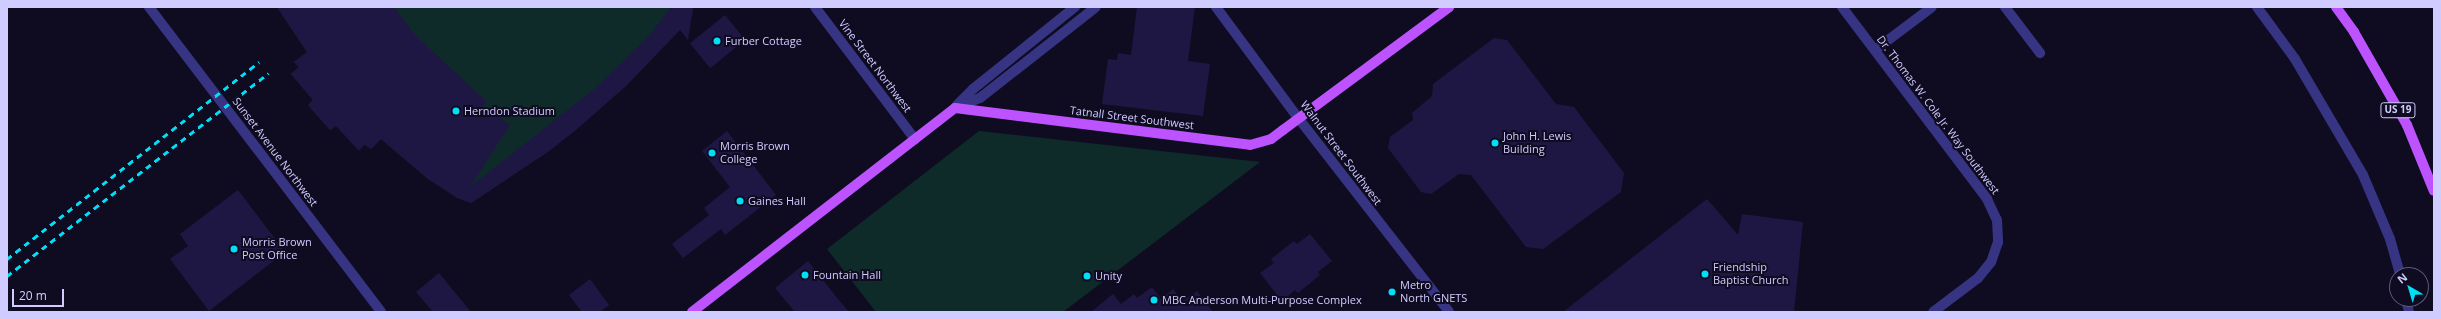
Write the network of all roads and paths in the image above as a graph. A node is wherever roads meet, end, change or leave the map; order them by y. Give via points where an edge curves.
1 (149, 7) edge
2 (815, 7) edge
3 (1075, 7) edge
4 (1096, 7) edge
5 (1216, 7) edge
6 (1448, 7) edge
7 (1842, 7) edge
8 (1932, 7) edge
9 (2005, 7) edge
10 (2257, 7) edge
11 (2336, 7) edge
12 (1875, 50) junction
13 (2040, 53) dead end
14 (955, 108) junction
15 (1299, 119) junction
16 (915, 138) junction
17 (2434, 191) edge
18 (2398, 267) edge
19 (381, 312) edge
20 (692, 312) edge
21 (1449, 312) edge
22 (1934, 312) edge

1 - 19 street, Sunset Avenue Northwest
2 - 16 street, Vine Street Northwest
3 - 14 street via 973,88
4 - 14 street via 980,98
5 - 15 street, Walnut Street Southwest
6 - 15 main road, Tatnall Street Southwest
7 - 12 street, Dr. Thomas W. Cole Jr. Way Southwest
8 - 12 street
9 - 13 street
10 - 18 street via 2295,59 2363,175 2390,239
11 - 17 main road, US 19 via 2354,32 2407,125
12 - 22 street, Dr. Thomas W. Cole Jr. Way Southwest via 1987,199 1997,220 1998,242 1991,262 1978,278
14 - 15 main road, Tatnall Street Southwest via 1250,144 1271,139
14 - 16 main road
15 - 21 street, Walnut Street Southwest
16 - 20 main road

